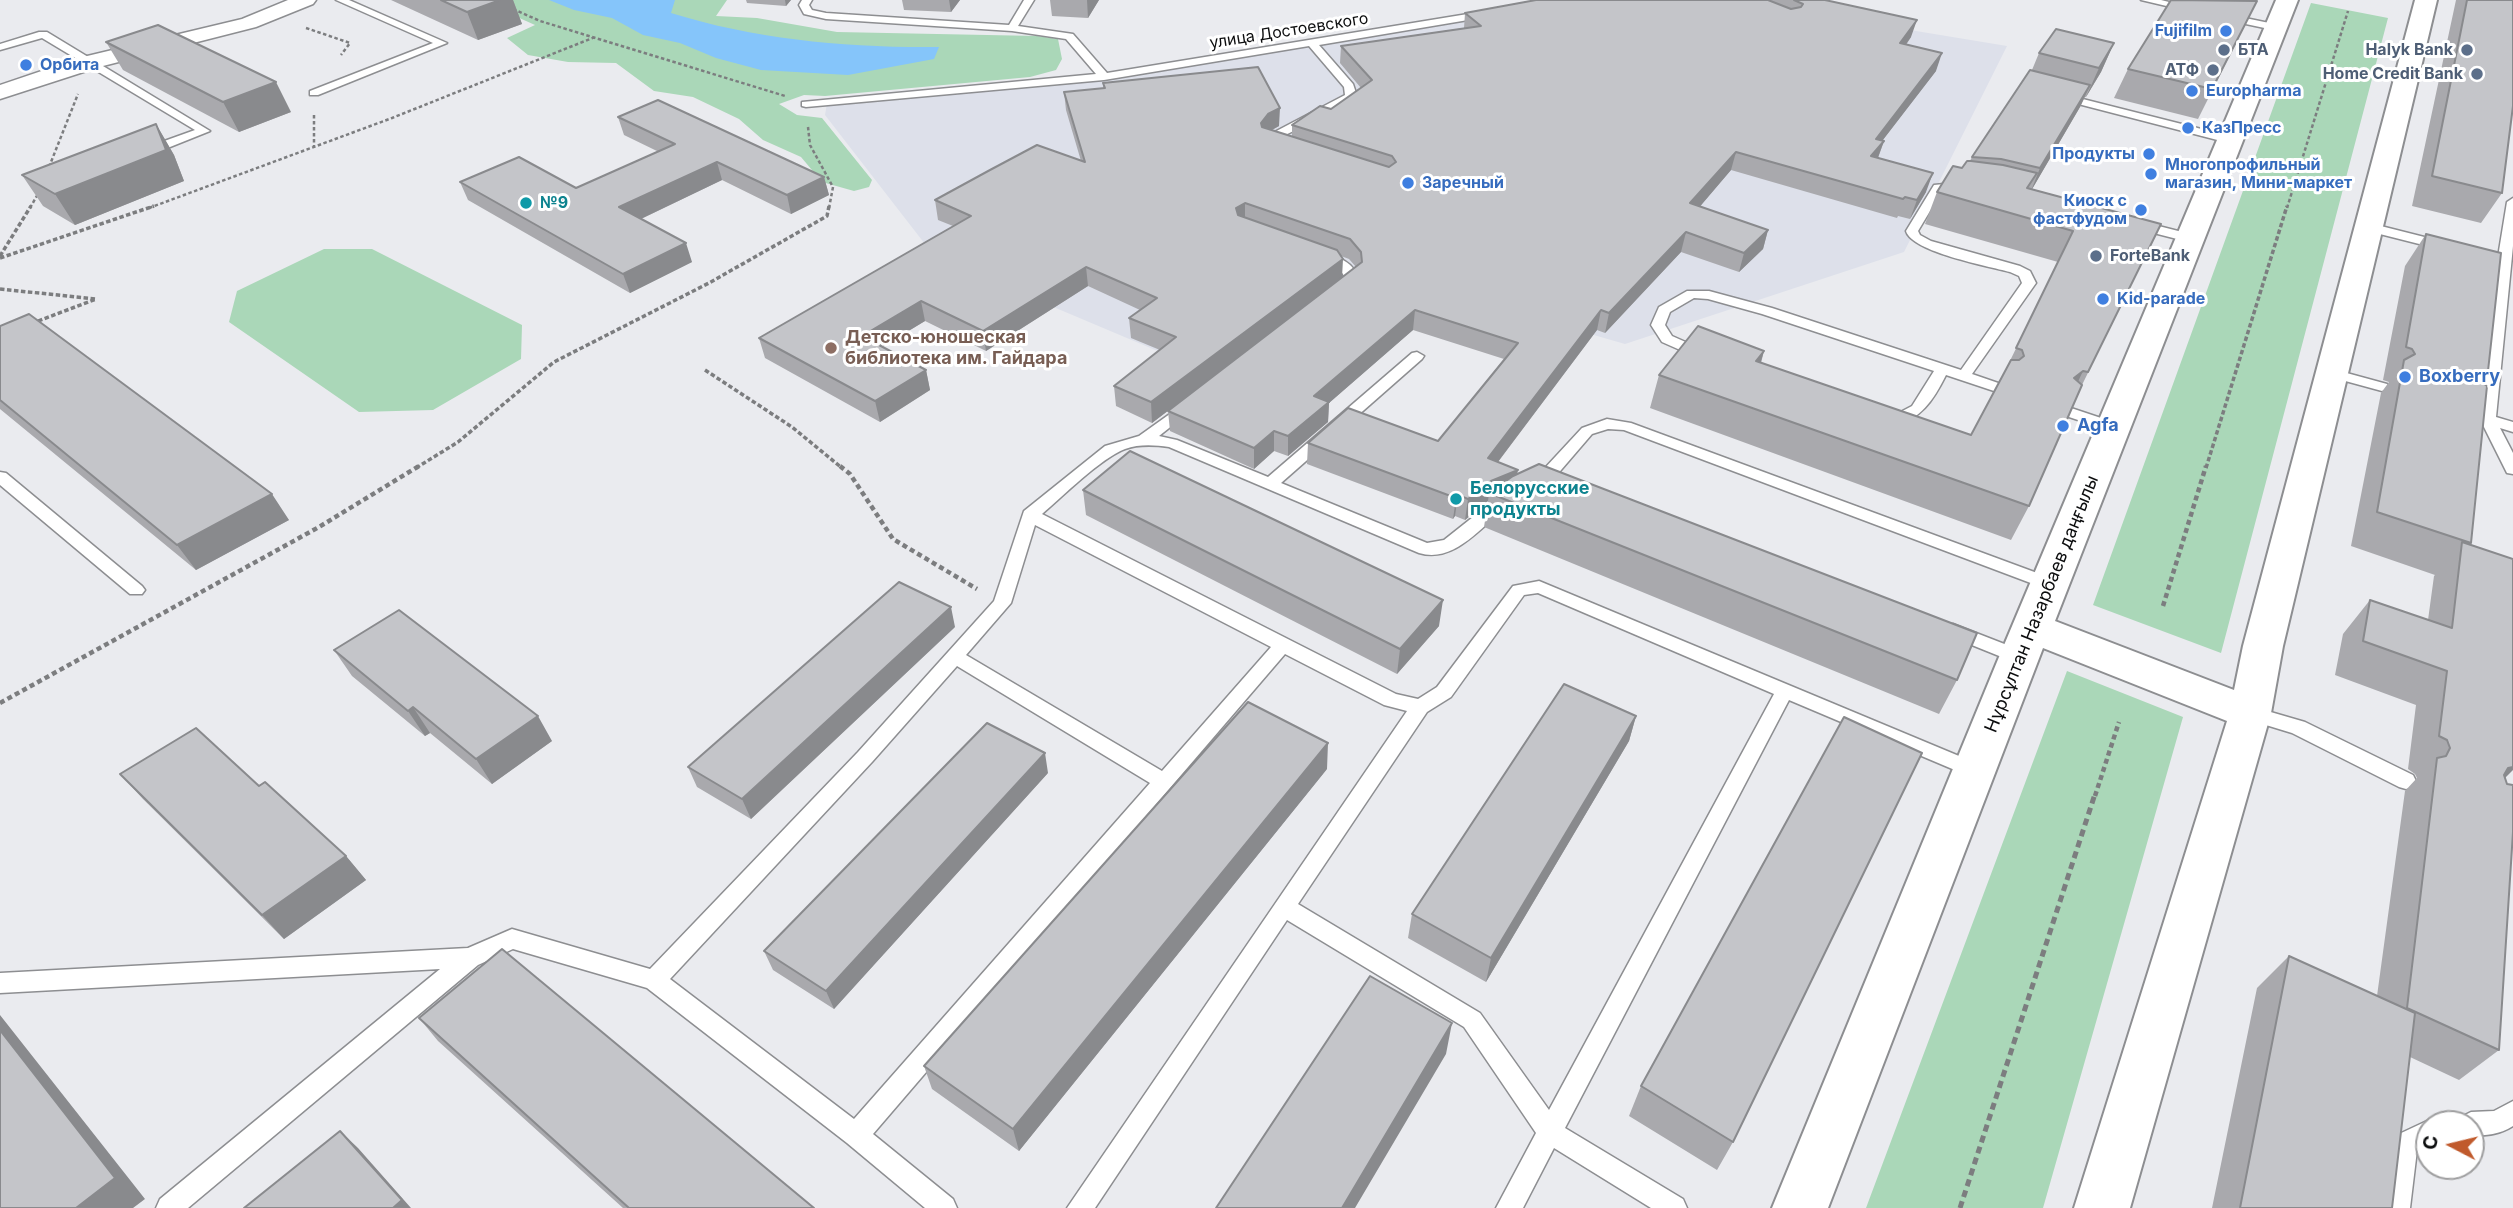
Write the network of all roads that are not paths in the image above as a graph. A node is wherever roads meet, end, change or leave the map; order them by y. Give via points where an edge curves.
1 (306, 0) edge
2 (341, 0) edge
3 (807, 0) edge
4 (1029, 0) edge
5 (2146, 0) edge
6 (2426, 0) edge
7 (1502, 11) edge
8 (2208, 13) edge
9 (2281, 13) edge
10 (2220, 15) edge
11 (1012, 28) junction
12 (1313, 44) junction
13 (0, 47) edge
14 (91, 62) junction
15 (1104, 77) junction
16 (0, 92) edge
17 (2040, 92) edge
18 (314, 93) dead end
19 (806, 104) dead end
20 (2229, 139) junction
21 (1285, 150) edge
22 (140, 155) edge
23 (1983, 188) edge
24 (2513, 202) edge
25 (2120, 220) edge
26 (2369, 227) junction
27 (2189, 238) junction
28 (2510, 239) edge
29 (2451, 248) edge
30 (1306, 251) edge
31 (2478, 256) edge
32 (2504, 262) junction
33 (2507, 291) edge
34 (1326, 302) edge
35 (1417, 356) dead end
36 (1713, 359) edge
37 (1942, 369) junction
38 (2332, 373) junction
39 (1964, 376) junction
40 (2382, 387) dead end
41 (1998, 388) edge
42 (1198, 399) edge
43 (2068, 412) edge
44 (2462, 412) edge
45 (1878, 419) edge
46 (2488, 419) junction
47 (2114, 427) junction
48 (2513, 427) edge
49 (1144, 440) junction
50 (2513, 469) edge
51 (0, 477) edge
52 (1270, 484) junction
53 (1030, 515) junction
54 (2050, 584) junction
55 (136, 590) dead end
56 (1933, 623) edge
57 (2026, 643) junction
58 (1283, 645) junction
59 (954, 656) junction
60 (1785, 690) junction
61 (1420, 707) junction
62 (2250, 713) junction
63 (1976, 771) junction
64 (1164, 782) junction
65 (2406, 782) dead end
66 (1284, 907) junction
67 (470, 958) junction
68 (654, 979) junction
69 (0, 983) edge
70 (2513, 1113) edge
71 (2485, 1123) edge
72 (1550, 1132) junction
73 (856, 1135) junction
74 (2415, 1139) edge
75 (169, 1208) edge
76 (944, 1208) edge
77 (1080, 1208) edge
78 (1509, 1208) edge
79 (1674, 1208) edge
80 (1800, 1208) edge
81 (2102, 1208) edge
82 (2396, 1208) edge

1 - 14 street via 249,23
2 - 18 lane via 442,43
3 - 11 lane via 808,12 826,16
4 - 11 lane
5 - 8 lane
6 - 26 main road
7 - 12 lane, улица Достоевского
9 - 10 lane
9 - 20 main road, Нұрсұлтан Назарбаев даңғылы
11 - 15 lane via 1069,36
12 - 15 lane, улица Достоевского
12 - 21 lane via 1349,86 1351,96 1269,139 1272,146
13 - 14 lane via 43,34
14 - 16 street
14 - 22 lane via 204,131
15 - 19 lane, улица Достоевского
17 - 20 lane
20 - 27 main road, Нұрсұлтан Назарбаев даңғылы
23 - 39 lane via 1938,188 1912,231 1926,244 2015,269 2029,282
24 - 28 lane
25 - 27 lane
26 - 29 lane
26 - 38 main road
27 - 47 main road, Нұрсұлтан Назарбаев даңғылы
28 - 32 lane
30 - 34 lane via 1343,264 1351,273 1348,286
31 - 32 lane
32 - 33 lane
33 - 46 lane
35 - 52 lane
36 - 37 lane via 1667,339 1658,325 1664,310 1692,294 1709,295
37 - 39 lane
37 - 45 lane via 1925,402 1908,418
38 - 40 lane
38 - 62 main road
39 - 41 lane
42 - 49 lane
43 - 47 lane
44 - 46 lane
46 - 48 lane
46 - 50 lane
47 - 54 main road, Нұрсұлтан Назарбаев даңғылы
49 - 52 lane via 1172,443
49 - 53 lane via 1111,449
51 - 55 lane
52 - 54 lane via 1426,549 1439,549 1464,537 1491,509 1558,475 1587,431 1607,424 1626,426
53 - 58 lane
53 - 59 lane via 1002,603
54 - 57 main road, Нұрсұлтан Назарбаев даңғылы
56 - 57 lane
57 - 62 main road
57 - 63 main road, Нұрсұлтан Назарбаев даңғылы
58 - 61 lane via 1391,700
58 - 64 lane
59 - 64 lane
59 - 68 lane via 865,757
60 - 61 lane via 1539,587 1519,590 1444,692
60 - 63 lane
60 - 72 lane
61 - 66 lane
62 - 65 lane via 2298,727
62 - 81 main road
63 - 80 main road, Нұрсұлтан Назарбаев даңғылы
64 - 73 lane
66 - 72 lane via 1472,1020
66 - 77 lane
67 - 68 lane via 512,939
67 - 69 lane
67 - 75 lane
68 - 73 lane
70 - 71 lane via 2497,1123
72 - 78 lane
72 - 79 lane
73 - 76 lane
74 - 82 lane via 2406,1143

